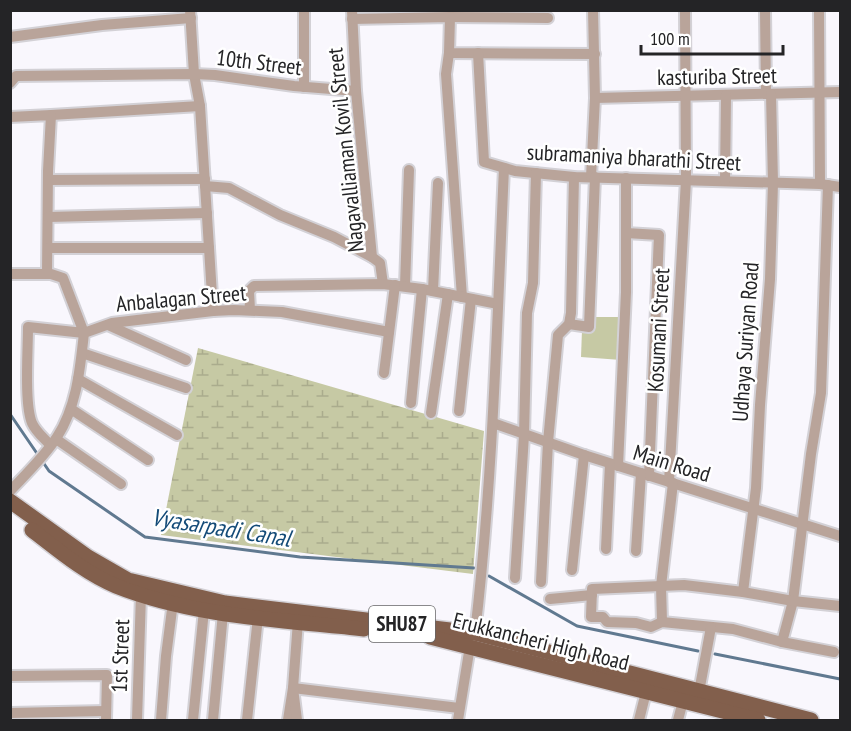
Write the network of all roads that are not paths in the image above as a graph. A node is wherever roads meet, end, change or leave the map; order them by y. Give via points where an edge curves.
1 (304, 10) edge
2 (593, 10) edge
3 (685, 10) edge
4 (765, 10) edge
5 (819, 10) edge
6 (191, 14) edge
7 (352, 15) edge
8 (450, 17) junction
9 (548, 18) dead end
10 (10, 37) edge
11 (449, 53) junction
12 (478, 53) junction
13 (595, 54) junction
14 (194, 74) junction
15 (10, 83) edge
16 (304, 87) junction
17 (356, 91) junction
18 (840, 92) edge
19 (820, 93) junction
20 (768, 94) junction
21 (726, 95) junction
22 (685, 96) junction
23 (595, 98) junction
24 (200, 106) junction
25 (51, 115) junction
26 (10, 117) edge
27 (504, 168) junction
28 (409, 170) dead end
29 (536, 173) junction
30 (574, 177) junction
31 (593, 177) junction
32 (626, 178) junction
33 (48, 180) junction
34 (686, 180) junction
35 (725, 181) junction
36 (205, 183) junction
37 (438, 183) dead end
38 (773, 183) junction
39 (824, 184) junction
40 (840, 187) edge
41 (207, 213) junction
42 (48, 217) junction
43 (626, 233) junction
44 (48, 248) junction
45 (209, 248) junction
46 (372, 257) junction
47 (10, 274) edge
48 (47, 274) junction
49 (383, 284) junction
50 (400, 286) junction
51 (427, 290) junction
52 (448, 294) junction
53 (466, 298) junction
54 (498, 304) junction
55 (250, 310) junction
56 (213, 311) junction
57 (107, 324) junction
58 (569, 324) junction
59 (84, 333) junction
60 (389, 333) junction
61 (82, 353) junction
62 (186, 360) dead end
63 (384, 373) dead end
64 (78, 380) junction
65 (186, 388) dead end
66 (411, 403) dead end
67 (71, 409) junction
68 (459, 411) dead end
69 (431, 413) dead end
70 (493, 423) junction
71 (177, 435) dead end
72 (524, 435) junction
73 (548, 442) junction
74 (46, 450) junction
75 (584, 455) junction
76 (148, 460) dead end
77 (614, 465) junction
78 (645, 475) junction
79 (671, 483) junction
80 (121, 484) dead end
81 (10, 491) edge
82 (10, 501) edge
83 (753, 509) junction
84 (10, 514) edge
85 (802, 524) junction
86 (840, 536) edge
87 (606, 549) dead end
88 (636, 551) dead end
89 (572, 570) dead end
90 (515, 578) dead end
91 (542, 582) dead end
92 (661, 586) junction
93 (743, 592) junction
94 (141, 594) junction
95 (592, 595) junction
96 (550, 599) dead end
97 (793, 601) junction
98 (173, 602) junction
99 (840, 606) edge
100 (204, 610) junction
101 (223, 613) junction
102 (258, 617) junction
103 (298, 621) junction
104 (662, 622) junction
105 (711, 627) junction
106 (472, 640) junction
107 (782, 642) junction
108 (834, 652) dead end
109 (10, 676) edge
110 (293, 688) junction
111 (646, 692) junction
112 (692, 699) junction
113 (459, 708) junction
114 (10, 713) edge
115 (106, 716) edge
116 (137, 720) edge
117 (161, 720) edge
118 (193, 720) edge
119 (213, 720) edge
120 (247, 720) edge
121 (288, 720) edge
122 (297, 720) edge
123 (458, 720) edge
124 (639, 720) edge
125 (678, 720) edge
126 (758, 720) edge
127 (811, 720) edge

1 - 16 street
2 - 13 street
3 - 22 street, Kosumani Street
4 - 20 street, Udhaya Suriyan Road
5 - 19 street
6 - 10 street
6 - 14 street
7 - 8 street
7 - 17 street, Nagavalliaman Kovil Street
8 - 9 street
8 - 11 street
11 - 12 street
11 - 53 street via 446,74
12 - 13 street
12 - 27 street, subramaniya bharathi Street via 483,162
13 - 23 street
14 - 15 street, 10th Street via 16,75
14 - 16 street, 10th Street
14 - 24 street
16 - 17 street, 10th Street
17 - 46 street, Nagavalliaman Kovil Street
18 - 19 street, kasturiba Street
19 - 20 street, kasturiba Street
19 - 39 street
20 - 21 street, kasturiba Street
20 - 38 street, Udhaya Suriyan Road
21 - 22 street, kasturiba Street
21 - 35 street
22 - 23 street, kasturiba Street
22 - 34 street, Kosumani Street
23 - 31 street
24 - 25 street
24 - 36 street
25 - 26 street
25 - 33 street
27 - 29 street, subramaniya bharathi Street
27 - 54 street
28 - 50 street
29 - 30 street, subramaniya bharathi Street
29 - 72 street
30 - 31 street, subramaniya bharathi Street
30 - 58 street
31 - 32 street, subramaniya bharathi Street
31 - 58 street via 589,327
32 - 34 street, subramaniya bharathi Street
32 - 43 street
33 - 36 street
33 - 42 street
34 - 35 street, subramaniya bharathi Street
34 - 79 street, Kosumani Street
35 - 38 street, subramaniya bharathi Street
36 - 41 street
36 - 46 street via 228,188
37 - 51 street
38 - 39 street, subramaniya bharathi Street
38 - 83 street, Udhaya Suriyan Road
39 - 40 street, subramaniya bharathi Street
39 - 85 street via 821,393
41 - 42 street
41 - 45 street
42 - 44 street
43 - 77 street via 626,292
43 - 78 street via 659,235
44 - 45 street
44 - 48 street
45 - 56 street
46 - 49 street, Nagavalliaman Kovil Street via 380,263
47 - 48 street
48 - 59 street via 63,278
49 - 50 street
49 - 55 street via 254,286 249,291
50 - 51 street
50 - 60 street
51 - 52 street
51 - 66 street
52 - 53 street
52 - 69 street
53 - 54 street
53 - 68 street
54 - 70 street
55 - 56 street, Anbalagan Street
55 - 60 street, Anbalagan Street via 282,312
56 - 57 street, Anbalagan Street
57 - 59 street, Anbalagan Street
57 - 62 street
58 - 73 street via 558,335
59 - 61 street
59 - 74 street via 28,327 31,420
60 - 63 street
61 - 64 street
61 - 65 street
64 - 67 street
64 - 71 street
67 - 74 street
67 - 76 street
70 - 72 street, Main Road
70 - 106 street via 484,548
72 - 73 street, Main Road
72 - 90 street
73 - 75 street, Main Road
73 - 91 street
74 - 80 street
74 - 81 street
75 - 77 street, Main Road
75 - 89 street
77 - 78 street, Main Road
77 - 87 street
78 - 79 street, Main Road
78 - 88 street
79 - 83 street, Main Road
79 - 92 street, Kosumani Street
82 - 106 main road, SHU87 via 88,557 128,580 225,603
83 - 85 street, Main Road
83 - 93 street, Udhaya Suriyan Road
84 - 94 main road, Erukkancheri High Road / SHU87 via 98,576
85 - 86 street, Main Road
85 - 97 street
92 - 93 street
92 - 95 street via 592,590
92 - 104 street, Kosumani Street
93 - 97 street
94 - 98 main road, Erukkancheri High Road / SHU87
94 - 116 street, 1st Street
95 - 96 street
95 - 104 street via 591,617 651,627
97 - 99 street
97 - 107 street
98 - 100 main road, Erukkancheri High Road / SHU87
98 - 117 street
100 - 101 main road, Erukkancheri High Road / SHU87
100 - 118 street
101 - 102 main road, Erukkancheri High Road / SHU87
101 - 119 street
102 - 103 main road, Erukkancheri High Road / SHU87
102 - 120 street
103 - 106 main road, Erukkancheri High Road / SHU87
103 - 110 street
104 - 105 street
105 - 107 street
105 - 112 street
106 - 111 main road, Erukkancheri High Road / SHU87
106 - 112 main road, SHU87
106 - 113 street
107 - 108 street
109 - 115 street via 107,675
110 - 113 street
110 - 121 street
110 - 122 street
111 - 112 main road, Erukkancheri High Road / SHU87
111 - 124 street
112 - 125 street
112 - 126 main road, Erukkancheri High Road / SHU87
112 - 127 main road, SHU87
113 - 123 street
114 - 115 street

